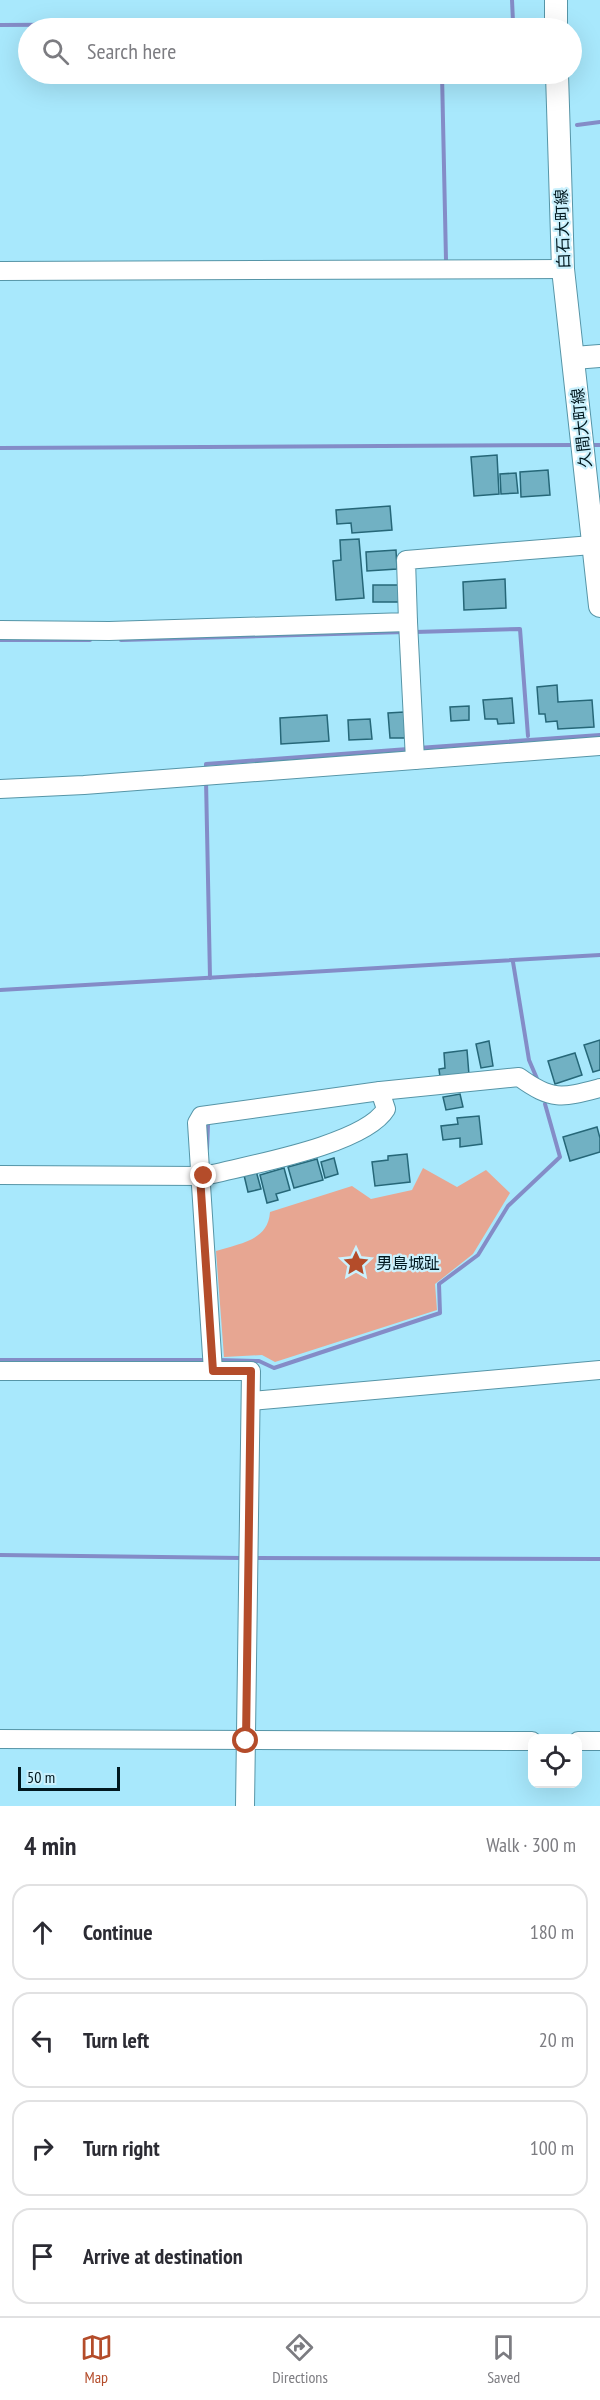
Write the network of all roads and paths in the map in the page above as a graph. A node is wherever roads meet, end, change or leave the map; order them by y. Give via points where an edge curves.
1 (556, 0) edge
2 (556, 18) edge
3 (557, 84) edge
4 (563, 269) junction
5 (0, 272) edge
6 (600, 356) edge
7 (574, 358) junction
8 (596, 557) edge
9 (600, 606) edge
10 (409, 629) junction
11 (0, 630) edge
12 (600, 746) edge
13 (415, 752) junction
14 (0, 789) edge
15 (600, 1088) edge
16 (380, 1091) junction
17 (0, 1175) edge
18 (206, 1176) junction
19 (600, 1370) edge
20 (0, 1371) edge
21 (213, 1371) junction
22 (252, 1401) junction
23 (0, 1739) edge
24 (246, 1741) junction
25 (528, 1741) edge
26 (582, 1741) edge
27 (600, 1741) edge
28 (245, 1806) edge

1 - 2 main road
3 - 4 main road, 白石大町線
4 - 5 street
4 - 7 main road, 白石大町線
6 - 7 main road
7 - 8 main road, 久間大町線
8 - 9 main road, 久間大町線
8 - 10 street via 406,560
10 - 11 street
10 - 13 street
12 - 13 street
13 - 14 street via 206,776
15 - 16 street via 567,1096 539,1091 519,1077
16 - 18 street via 386,1109 380,1119 321,1148
16 - 18 street via 201,1116 197,1123
17 - 18 street
18 - 21 street
19 - 22 street
20 - 21 street
21 - 22 street via 251,1371
22 - 24 street
23 - 24 street
24 - 25 street
24 - 28 street
26 - 27 street

